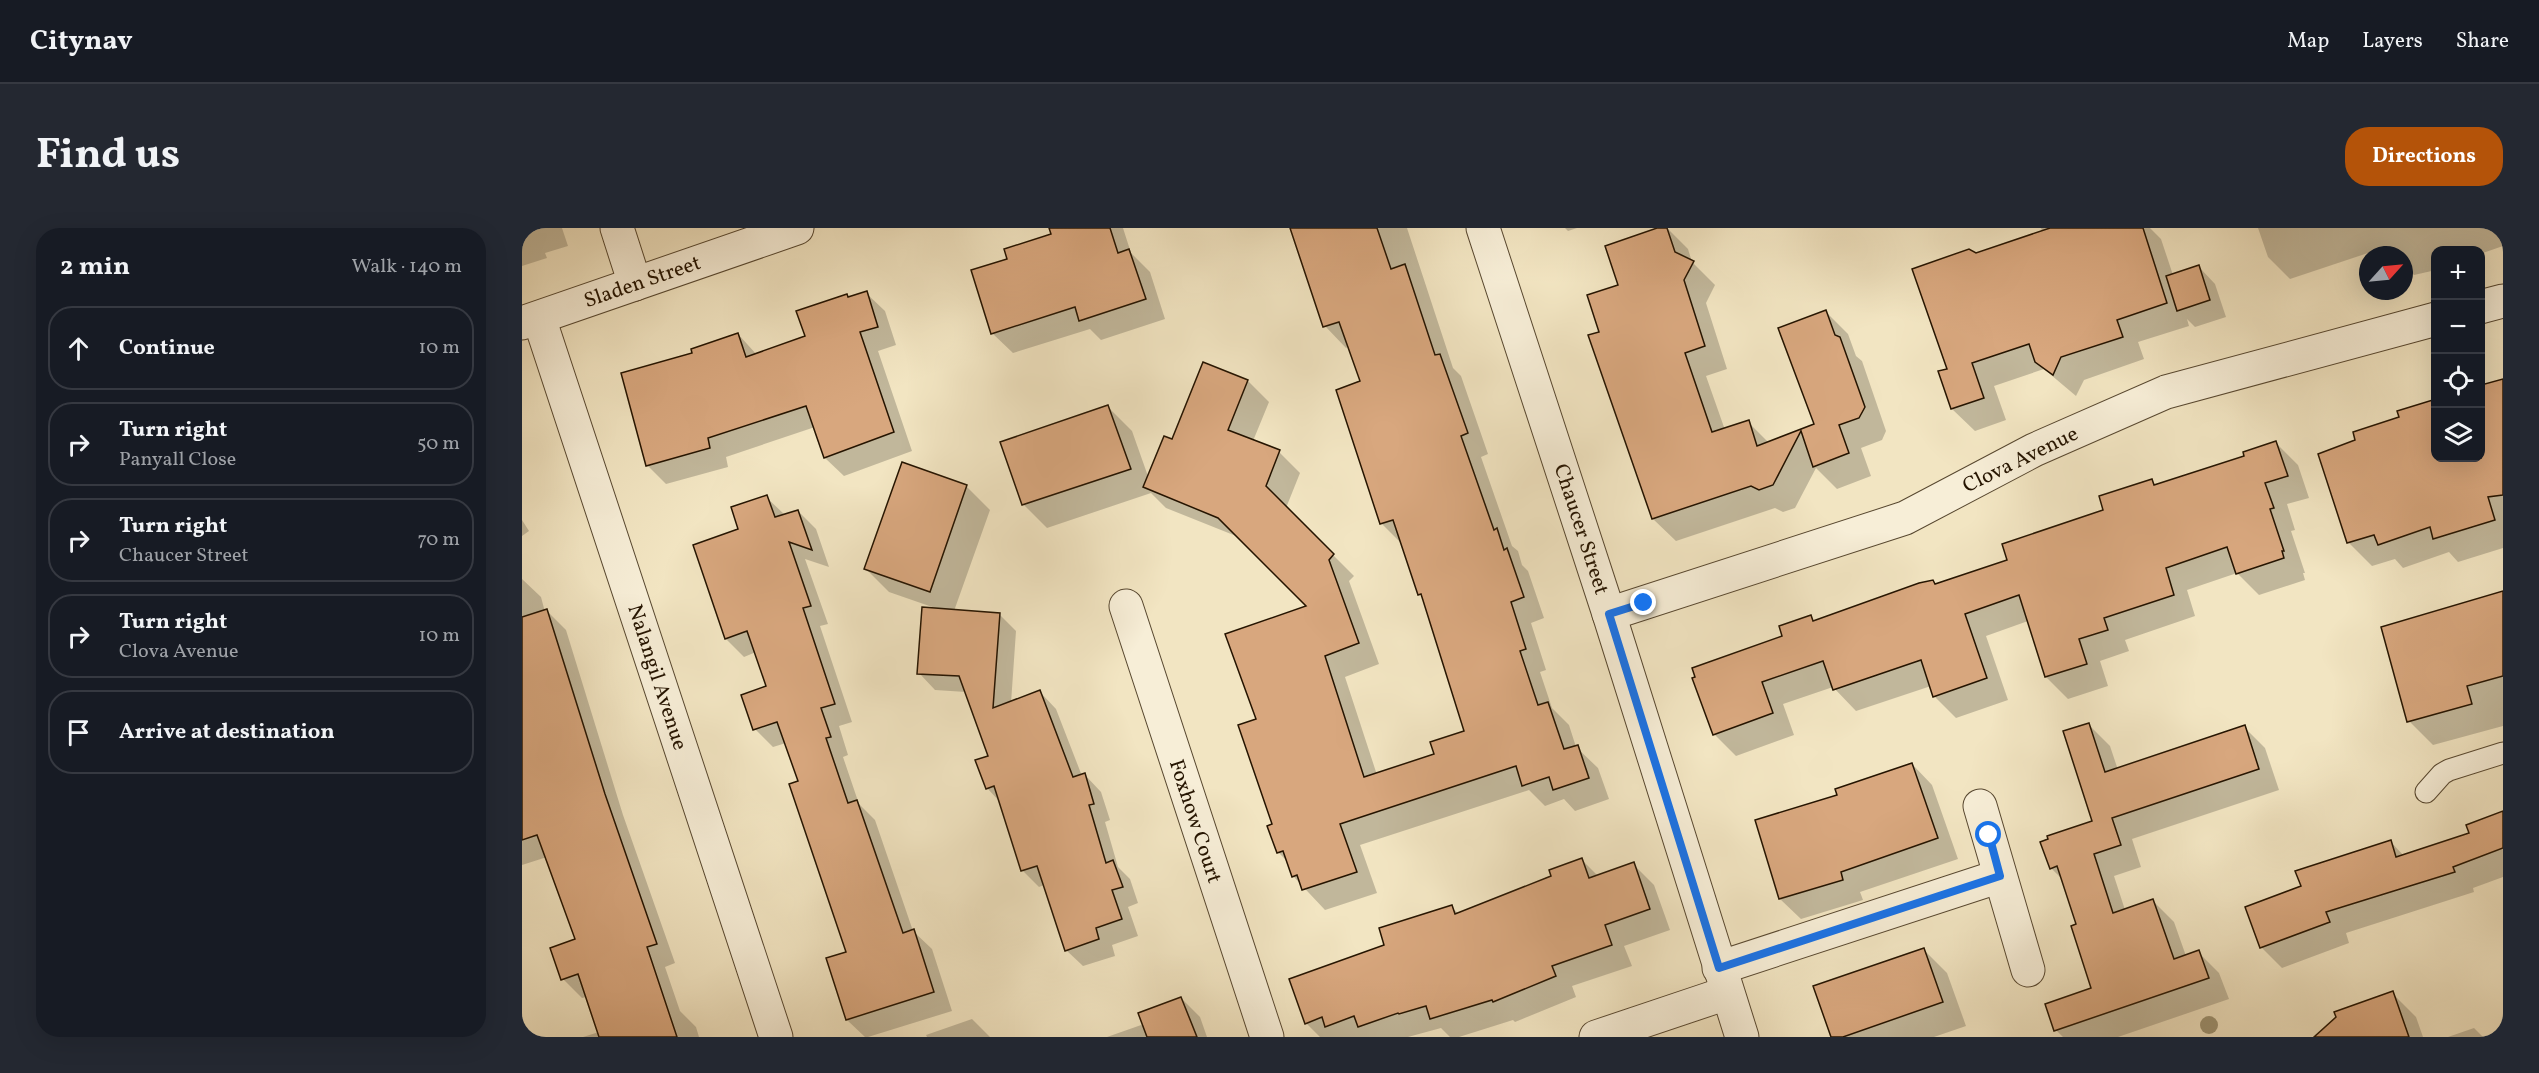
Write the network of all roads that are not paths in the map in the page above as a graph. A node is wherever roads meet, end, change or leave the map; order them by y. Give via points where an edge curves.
1 (617, 228) edge
2 (797, 228) edge
3 (1483, 228) edge
4 (635, 284) junction
5 (2503, 301) edge
6 (2485, 306) edge
7 (2431, 320) edge
8 (530, 321) edge
9 (1126, 606) dead end
10 (1609, 614) junction
11 (2503, 753) edge
12 (2426, 792) dead end
13 (1980, 806) dead end
14 (2000, 876) junction
15 (2028, 970) dead end
16 (1723, 981) junction
17 (776, 1037) edge
18 (1266, 1037) edge
19 (1596, 1037) edge
20 (1742, 1037) edge

1 - 4 street
2 - 4 street, Sladen Street
3 - 10 street, Chaucer Street
4 - 8 street, Sladen Street
5 - 6 street
7 - 10 street, Clova Avenue via 2166,392 2034,450 1905,518
8 - 17 street, Nalangil Avenue
9 - 18 street, Foxhow Court
10 - 16 street, Chaucer Street
11 - 12 lane via 2448,770
13 - 14 street
14 - 15 street
14 - 16 street
16 - 19 street
16 - 20 street, Chaucer Street

